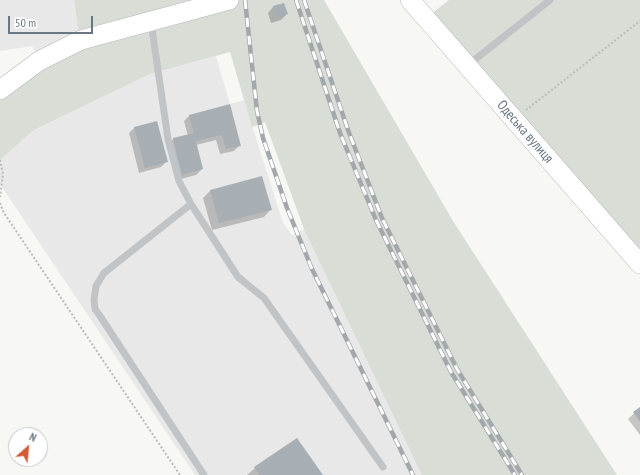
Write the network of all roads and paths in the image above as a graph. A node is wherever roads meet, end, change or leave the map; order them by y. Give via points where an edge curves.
1 (229, 0) edge
2 (410, 0) edge
3 (550, 0) edge
4 (151, 20) junction
5 (640, 21) edge
6 (468, 65) junction
7 (0, 90) edge
8 (514, 119) junction
9 (0, 160) edge
10 (0, 197) edge
11 (0, 203) edge
12 (191, 204) junction
13 (640, 264) edge
14 (383, 466) dead end
15 (180, 475) edge
16 (204, 475) edge

1 - 4 street
2 - 6 street, Одеська вулиця
3 - 6 lane
4 - 7 street via 102,33 60,49 19,74
4 - 12 lane via 168,139 179,181
5 - 8 path
6 - 8 street, Одеська вулиця
8 - 13 street, Одеська вулиця
9 - 10 path via 3,174
11 - 15 path via 4,213
12 - 14 lane via 238,278 264,298
12 - 16 lane via 104,272 96,286 94,300 95,309

